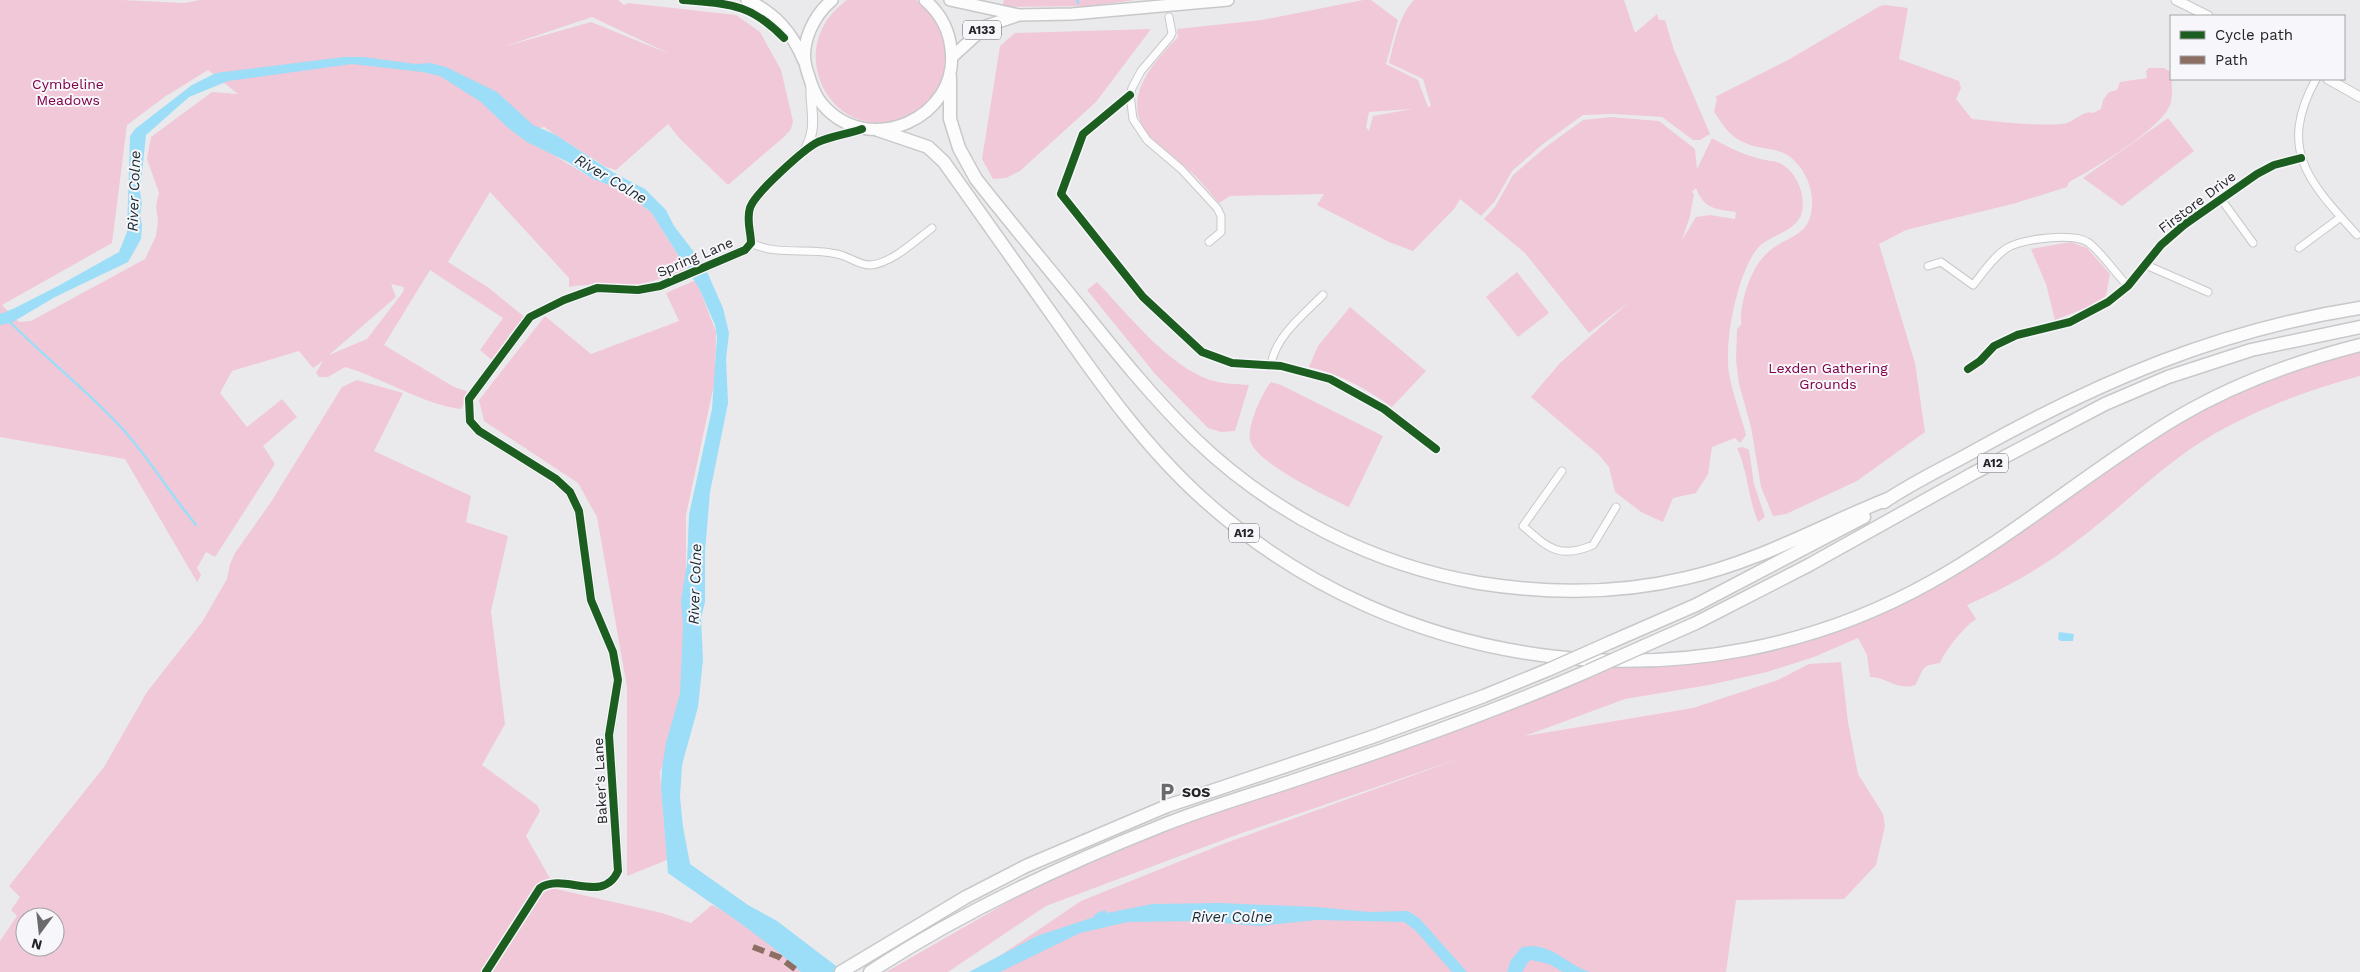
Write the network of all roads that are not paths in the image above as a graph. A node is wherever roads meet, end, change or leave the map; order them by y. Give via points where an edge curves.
1 (747, 0) edge
2 (832, 0) edge
3 (925, 0) edge
4 (950, 0) edge
5 (1228, 0) edge
6 (2176, 0) edge
7 (1019, 15) junction
8 (2206, 15) edge
9 (1169, 17) dead end
10 (952, 58) junction
11 (805, 64) junction
12 (950, 77) junction
13 (2315, 80) edge
14 (2330, 80) edge
15 (811, 85) junction
16 (1130, 95) junction
17 (2360, 97) edge
18 (862, 129) junction
19 (878, 130) junction
20 (806, 149) junction
21 (2301, 158) junction
22 (2221, 199) junction
23 (2341, 217) junction
24 (932, 228) dead end
25 (2357, 235) dead end
26 (1209, 242) dead end
27 (751, 243) junction
28 (2253, 243) dead end
29 (2299, 248) dead end
30 (2146, 265) junction
31 (1928, 266) dead end
32 (2128, 286) junction
33 (2208, 292) dead end
34 (1323, 295) dead end
35 (2360, 308) edge
36 (2360, 327) edge
37 (2360, 345) edge
38 (1271, 365) junction
39 (1968, 369) dead end
40 (468, 412) joint
41 (1436, 449) dead end
42 (1562, 472) dead end
43 (1890, 498) junction
44 (1616, 507) dead end
45 (873, 970) edge
46 (486, 972) edge
47 (840, 972) edge

1 - 11 main road via 776,18 790,32
2 - 11 main road via 818,14 808,34
3 - 10 main road via 947,29
4 - 7 main road, A133
5 - 7 main road, A133 via 1072,14
6 - 8 street
7 - 10 main road, A133 via 986,26
9 - 16 street via 1172,33 1141,71
10 - 12 main road
11 - 15 main road
12 - 19 main road via 926,114 900,127
12 - 43 highway, A12 via 950,119 958,148 976,179 1133,372 1196,440 1240,478 1294,515 1355,547 1420,570 1494,586 1554,591 1623,588 1686,579 1736,565
13 - 21 street via 2299,118 2297,141
14 - 17 street
15 - 18 main road via 832,114
15 - 20 street, Spring Lane via 814,125 813,136
16 - 26 street via 1133,119 1143,135 1217,208 1222,232
16 - 38 street via 1083,134 1061,194 1143,297 1202,352 1232,363
18 - 19 main road
18 - 20 street, Spring Lane
19 - 37 highway, A12 via 928,147 944,162 1119,408 1172,469 1227,519 1285,561 1359,602 1434,632 1540,657 1656,661 1724,654 1789,640 1853,619 1902,598 1956,568 2179,417 2270,374
20 - 27 street, Spring Lane via 750,208
21 - 22 street, Firstore Drive via 2274,165
21 - 23 street via 2324,198
22 - 28 street
22 - 30 street, Firstore Drive via 2172,235
23 - 25 street
23 - 29 street
24 - 27 street, Spring Lane via 898,254 871,265 840,255 774,251
27 - 40 street, Spring Lane via 745,250 660,286 638,290 597,288 530,317 476,388 469,400
30 - 32 street, Firstore Drive
30 - 33 street
31 - 32 street via 1941,262 1974,285 2008,248 2047,238 2077,238 2088,243
32 - 39 street, Firstore Drive via 2089,314 2051,328 2017,335 1994,346
34 - 38 street via 1283,337 1274,351
35 - 43 highway, A12 via 2249,331 2166,358 2044,413
36 - 45 highway, A12, bridge via 2251,350 2168,377 2105,404 1696,623 1479,716 1153,829 964,916
38 - 41 street via 1318,374 1348,387 1400,420
40 - 46 street, Baker's Lane via 470,421 479,431 556,479 570,492 579,511 591,600 613,652 618,680 609,735 618,871 615,879 599,888 553,883 540,888
42 - 44 street via 1523,526 1551,549 1561,552 1593,545
43 - 47 highway, A12, bridge via 1866,516 1696,605 1550,669 1378,735 1150,814 1026,866

